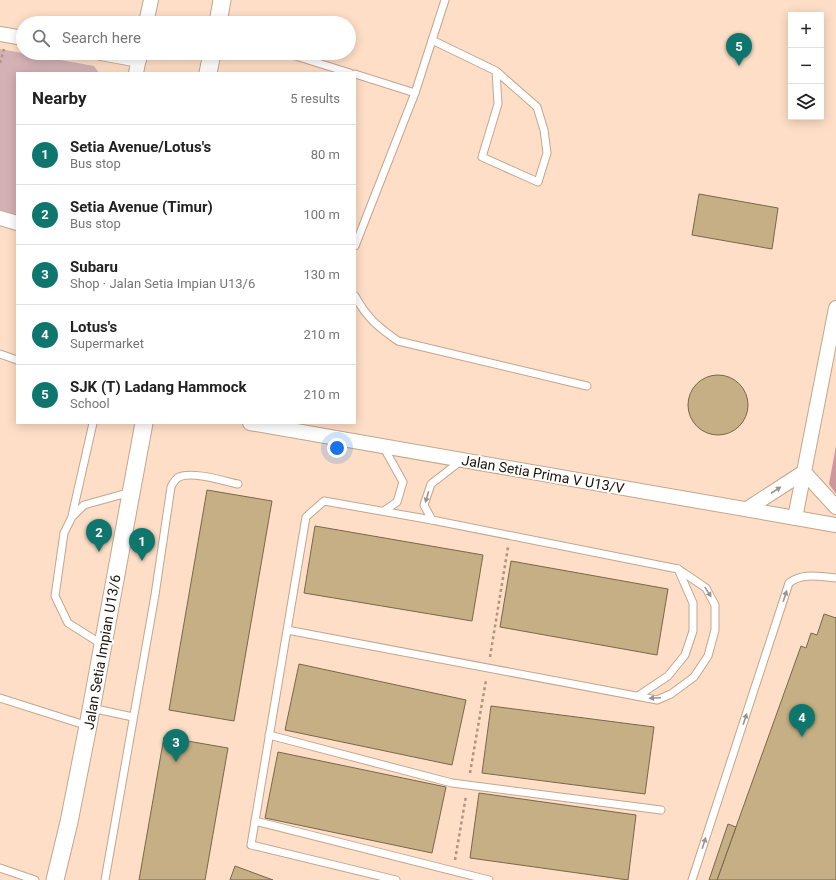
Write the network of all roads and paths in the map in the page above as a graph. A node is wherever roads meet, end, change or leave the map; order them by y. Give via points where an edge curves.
1 (151, 0) edge
2 (222, 0) edge
3 (445, 0) edge
4 (148, 16) edge
5 (219, 16) edge
6 (0, 34) edge
7 (16, 37) edge
8 (432, 40) junction
9 (211, 60) edge
10 (308, 60) edge
11 (496, 71) junction
12 (208, 72) edge
13 (347, 72) edge
14 (356, 74) edge
15 (415, 93) junction
16 (0, 218) edge
17 (16, 223) edge
18 (356, 243) edge
19 (356, 298) edge
20 (836, 308) edge
21 (0, 354) edge
22 (16, 360) edge
23 (587, 386) dead end
24 (93, 424) edge
25 (144, 424) edge
26 (256, 424) edge
27 (383, 446) junction
28 (462, 460) junction
29 (804, 472) junction
30 (238, 484) dead end
31 (131, 492) junction
32 (836, 507) edge
33 (746, 509) junction
34 (384, 511) junction
35 (72, 517) junction
36 (795, 518) junction
37 (432, 520) junction
38 (836, 525) edge
39 (510, 536) junction
40 (678, 569) junction
41 (836, 578) edge
42 (287, 630) junction
43 (103, 645) junction
44 (488, 669) junction
45 (638, 696) junction
46 (0, 698) edge
47 (91, 708) junction
48 (134, 717) junction
49 (88, 726) junction
50 (269, 735) junction
51 (468, 785) junction
52 (661, 810) dead end
53 (255, 821) junction
54 (0, 868) edge
55 (454, 871) junction
56 (57, 877) edge
57 (35, 880) edge
58 (105, 880) edge
59 (396, 880) edge
60 (489, 880) edge
61 (692, 880) edge

1 - 4 street
2 - 5 street
3 - 8 lane
6 - 7 street
8 - 11 lane
8 - 15 lane
9 - 12 street
10 - 13 lane
11 - 11 lane via 537,108 544,130 547,153 538,182 482,157 498,104
14 - 15 lane
15 - 18 lane
16 - 17 street
19 - 23 lane via 379,328 398,341
20 - 29 street
21 - 22 lane
24 - 35 lane
25 - 31 street, Jalan Setia Impian U13/6
26 - 27 street, Jalan Setia Prima V U13/V
27 - 28 street, Jalan Setia Prima V U13/V
27 - 34 lane via 402,482 396,502
28 - 33 street, Jalan Setia Prima V U13/V
28 -> 37 lane via 431,484 424,505
29 - 32 street
33 -> 29 street
29 - 36 street
30 - 48 lane via 188,475 178,478 171,487
31 - 35 lane via 84,505
31 - 43 street, Jalan Setia Impian U13/6
33 - 36 street, Jalan Setia Prima V U13/V
34 - 37 lane
34 - 42 lane via 324,501 306,517
35 - 43 lane via 64,533 55,596 68,623
36 - 38 street, Jalan Setia Prima V U13/V
37 - 39 lane
39 - 40 lane
39 - 44 path
40 - 45 lane via 693,603 693,631 685,655 668,676
40 -> 45 lane via 706,588 715,605 714,630 708,656 694,677 671,694 657,700
61 -> 41 lane via 789,583 803,576
42 - 44 lane
42 - 50 lane
43 - 47 street, Jalan Setia Impian U13/6
44 - 45 lane
44 - 51 path
46 - 49 lane
47 - 48 lane
47 - 49 street, Jalan Setia Impian U13/6
48 - 58 lane
49 - 56 street, Jalan Setia Impian U13/6
50 - 51 lane
50 - 53 lane
51 - 52 lane
51 - 55 path
53 - 55 lane
53 - 59 lane via 251,845
54 - 57 lane
55 - 60 lane

